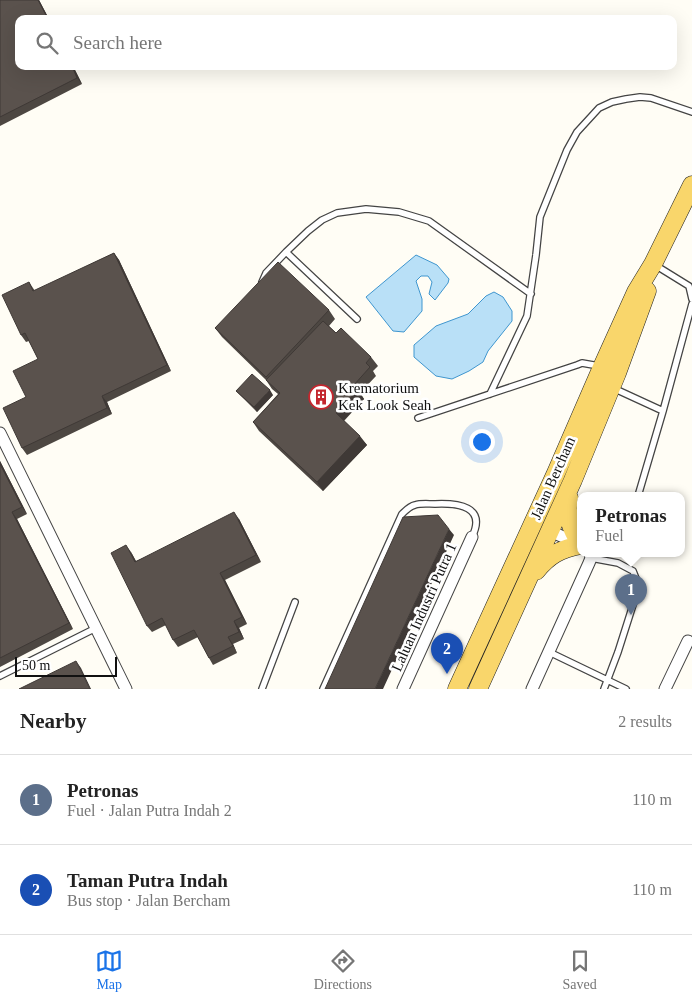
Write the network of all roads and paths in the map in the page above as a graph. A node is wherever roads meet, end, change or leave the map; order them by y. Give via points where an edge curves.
1 (692, 112) edge
2 (692, 185) edge
3 (286, 252) junction
4 (652, 266) junction
5 (260, 286) edge
6 (531, 294) junction
7 (692, 299) edge
8 (692, 304) edge
9 (357, 319) dead end
10 (610, 376) junction
11 (490, 394) junction
12 (663, 411) junction
13 (418, 418) dead end
14 (0, 433) edge
15 (556, 473) junction
16 (573, 480) junction
17 (639, 492) edge
18 (550, 531) junction
19 (472, 537) joint
20 (577, 537) edge
21 (577, 545) edge
22 (577, 548) edge
23 (583, 557) edge
24 (603, 557) edge
25 (509, 575) junction
26 (527, 581) junction
27 (295, 602) dead end
28 (96, 628) junction
29 (690, 639) edge
30 (548, 652) junction
31 (0, 676) edge
32 (608, 680) junction
33 (126, 689) edge
34 (262, 689) edge
35 (323, 689) edge
36 (403, 689) edge
37 (457, 689) edge
38 (478, 689) edge
39 (532, 689) edge
40 (604, 689) edge
41 (626, 689) edge
42 (666, 689) edge

1 - 6 lane via 640,96 612,102 588,118 567,150 540,217
2 - 4 main road, Jalan Bercham
3 - 5 lane via 266,273
3 - 6 lane via 322,220 337,213 366,209 399,212 437,225
3 - 9 lane
4 - 7 lane via 689,286
4 - 10 main road, Jalan Bercham via 646,294
6 - 11 lane via 525,320
8 - 12 lane
10 - 11 lane via 582,363
10 - 12 lane
10 - 15 main road, Jalan Bercham
10 - 16 main road, Jalan Bercham
11 - 13 lane
12 - 17 lane
14 - 28 street
15 - 18 main road via 548,512
15 - 25 main road, Jalan Bercham
16 - 18 main road, Jalan Bercham
16 - 20 main road via 568,518
18 - 21 street
18 - 25 main road via 530,546
18 - 26 main road, Jalan Bercham
19 - 35 lane via 476,518 463,506 452,503 416,504 402,514
19 - 36 street, Laluan Industri Putra 1
22 - 26 main road via 568,547 547,558
23 - 30 street
24 - 32 lane via 633,571 639,586
25 - 37 main road, Jalan Bercham
26 - 38 main road, Jalan Bercham
27 - 34 lane
28 - 31 lane
28 - 33 street
29 - 42 street
30 - 32 lane
30 - 39 street
32 - 40 lane
32 - 41 lane

